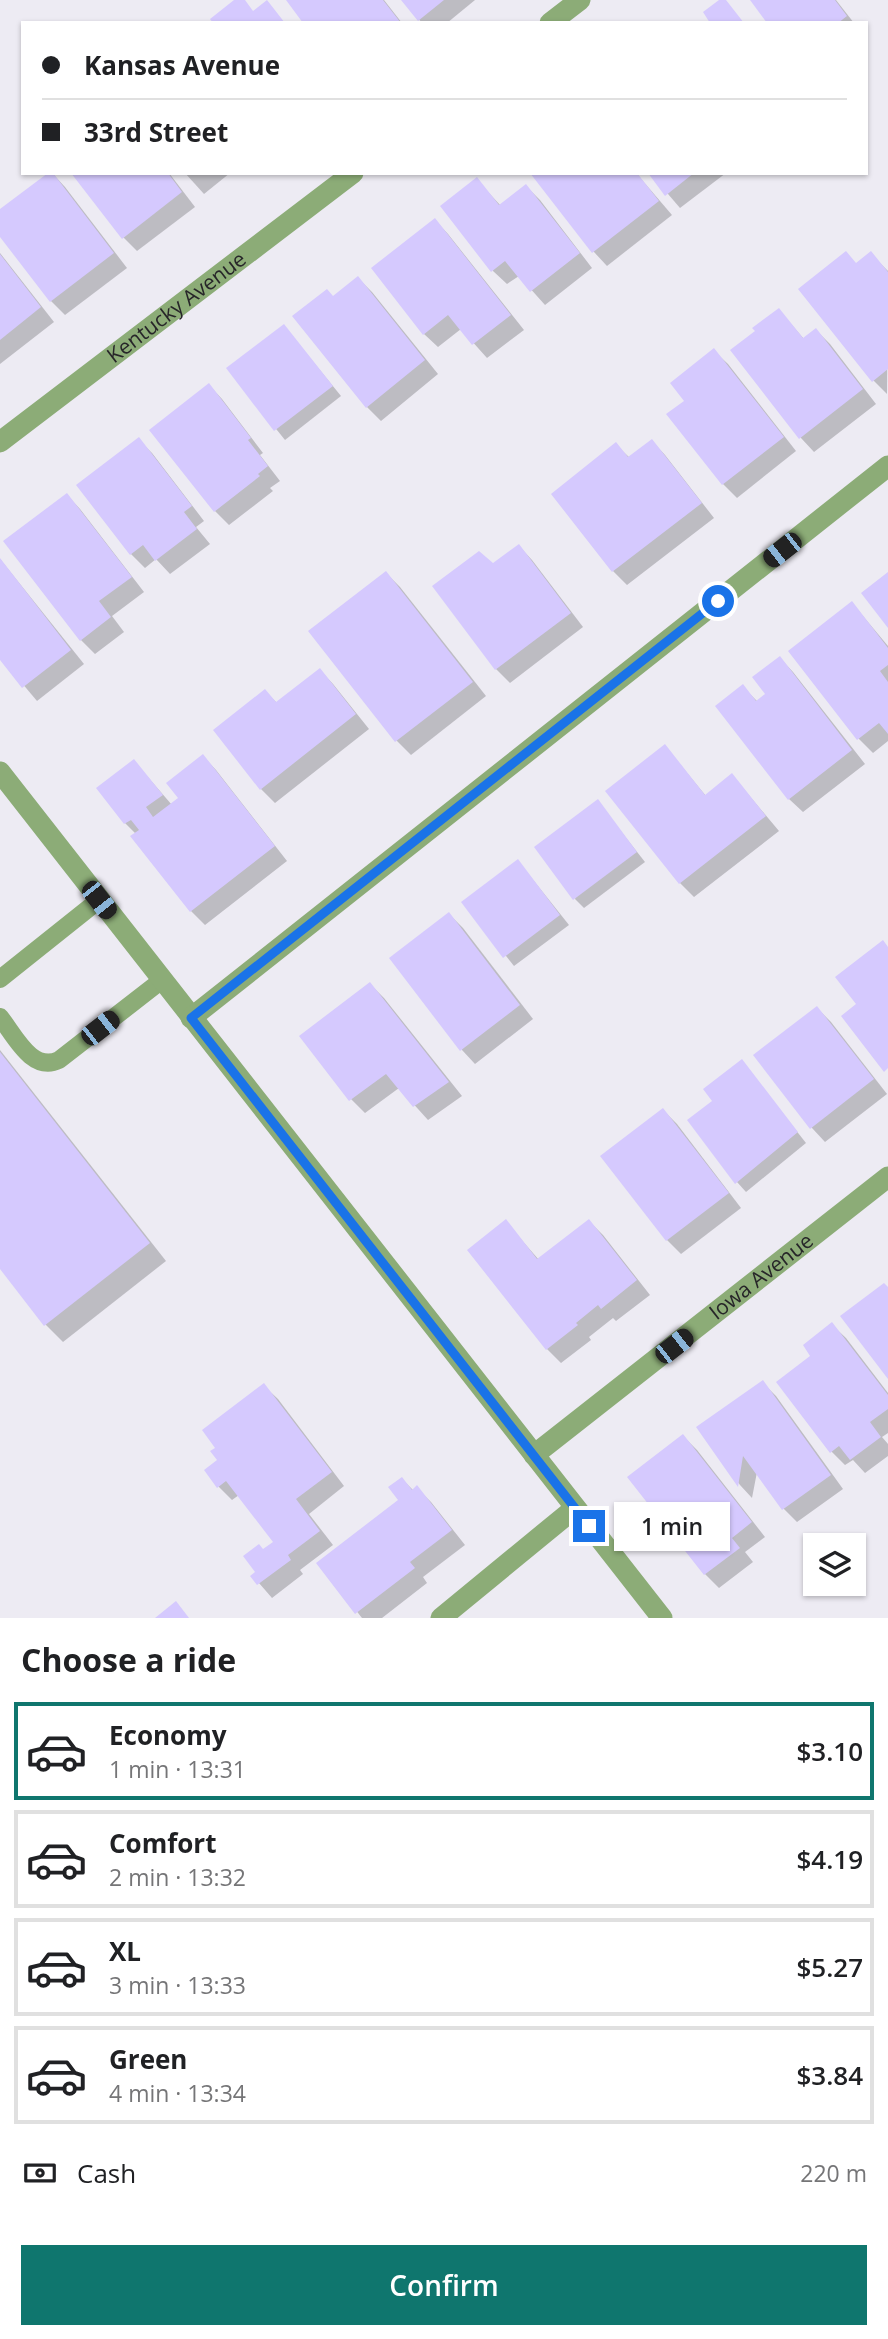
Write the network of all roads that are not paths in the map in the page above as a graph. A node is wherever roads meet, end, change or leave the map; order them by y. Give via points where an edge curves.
1 (580, 0) edge
2 (553, 21) edge
3 (350, 175) edge
4 (0, 442) edge
5 (888, 466) edge
6 (0, 772) edge
7 (99, 900) junction
8 (0, 979) edge
9 (162, 980) junction
10 (0, 1017) edge
11 (191, 1018) junction
12 (888, 1177) edge
13 (534, 1455) junction
14 (575, 1508) junction
15 (441, 1618) edge
16 (662, 1618) edge

1 - 2 street
3 - 4 street, Kentucky Avenue
5 - 11 street
6 - 7 street
7 - 8 lane
7 - 9 street
9 - 10 lane via 50,1064 30,1056
9 - 11 street
11 - 13 street
12 - 13 street, Iowa Avenue
13 - 14 street
14 - 15 street
14 - 16 street

